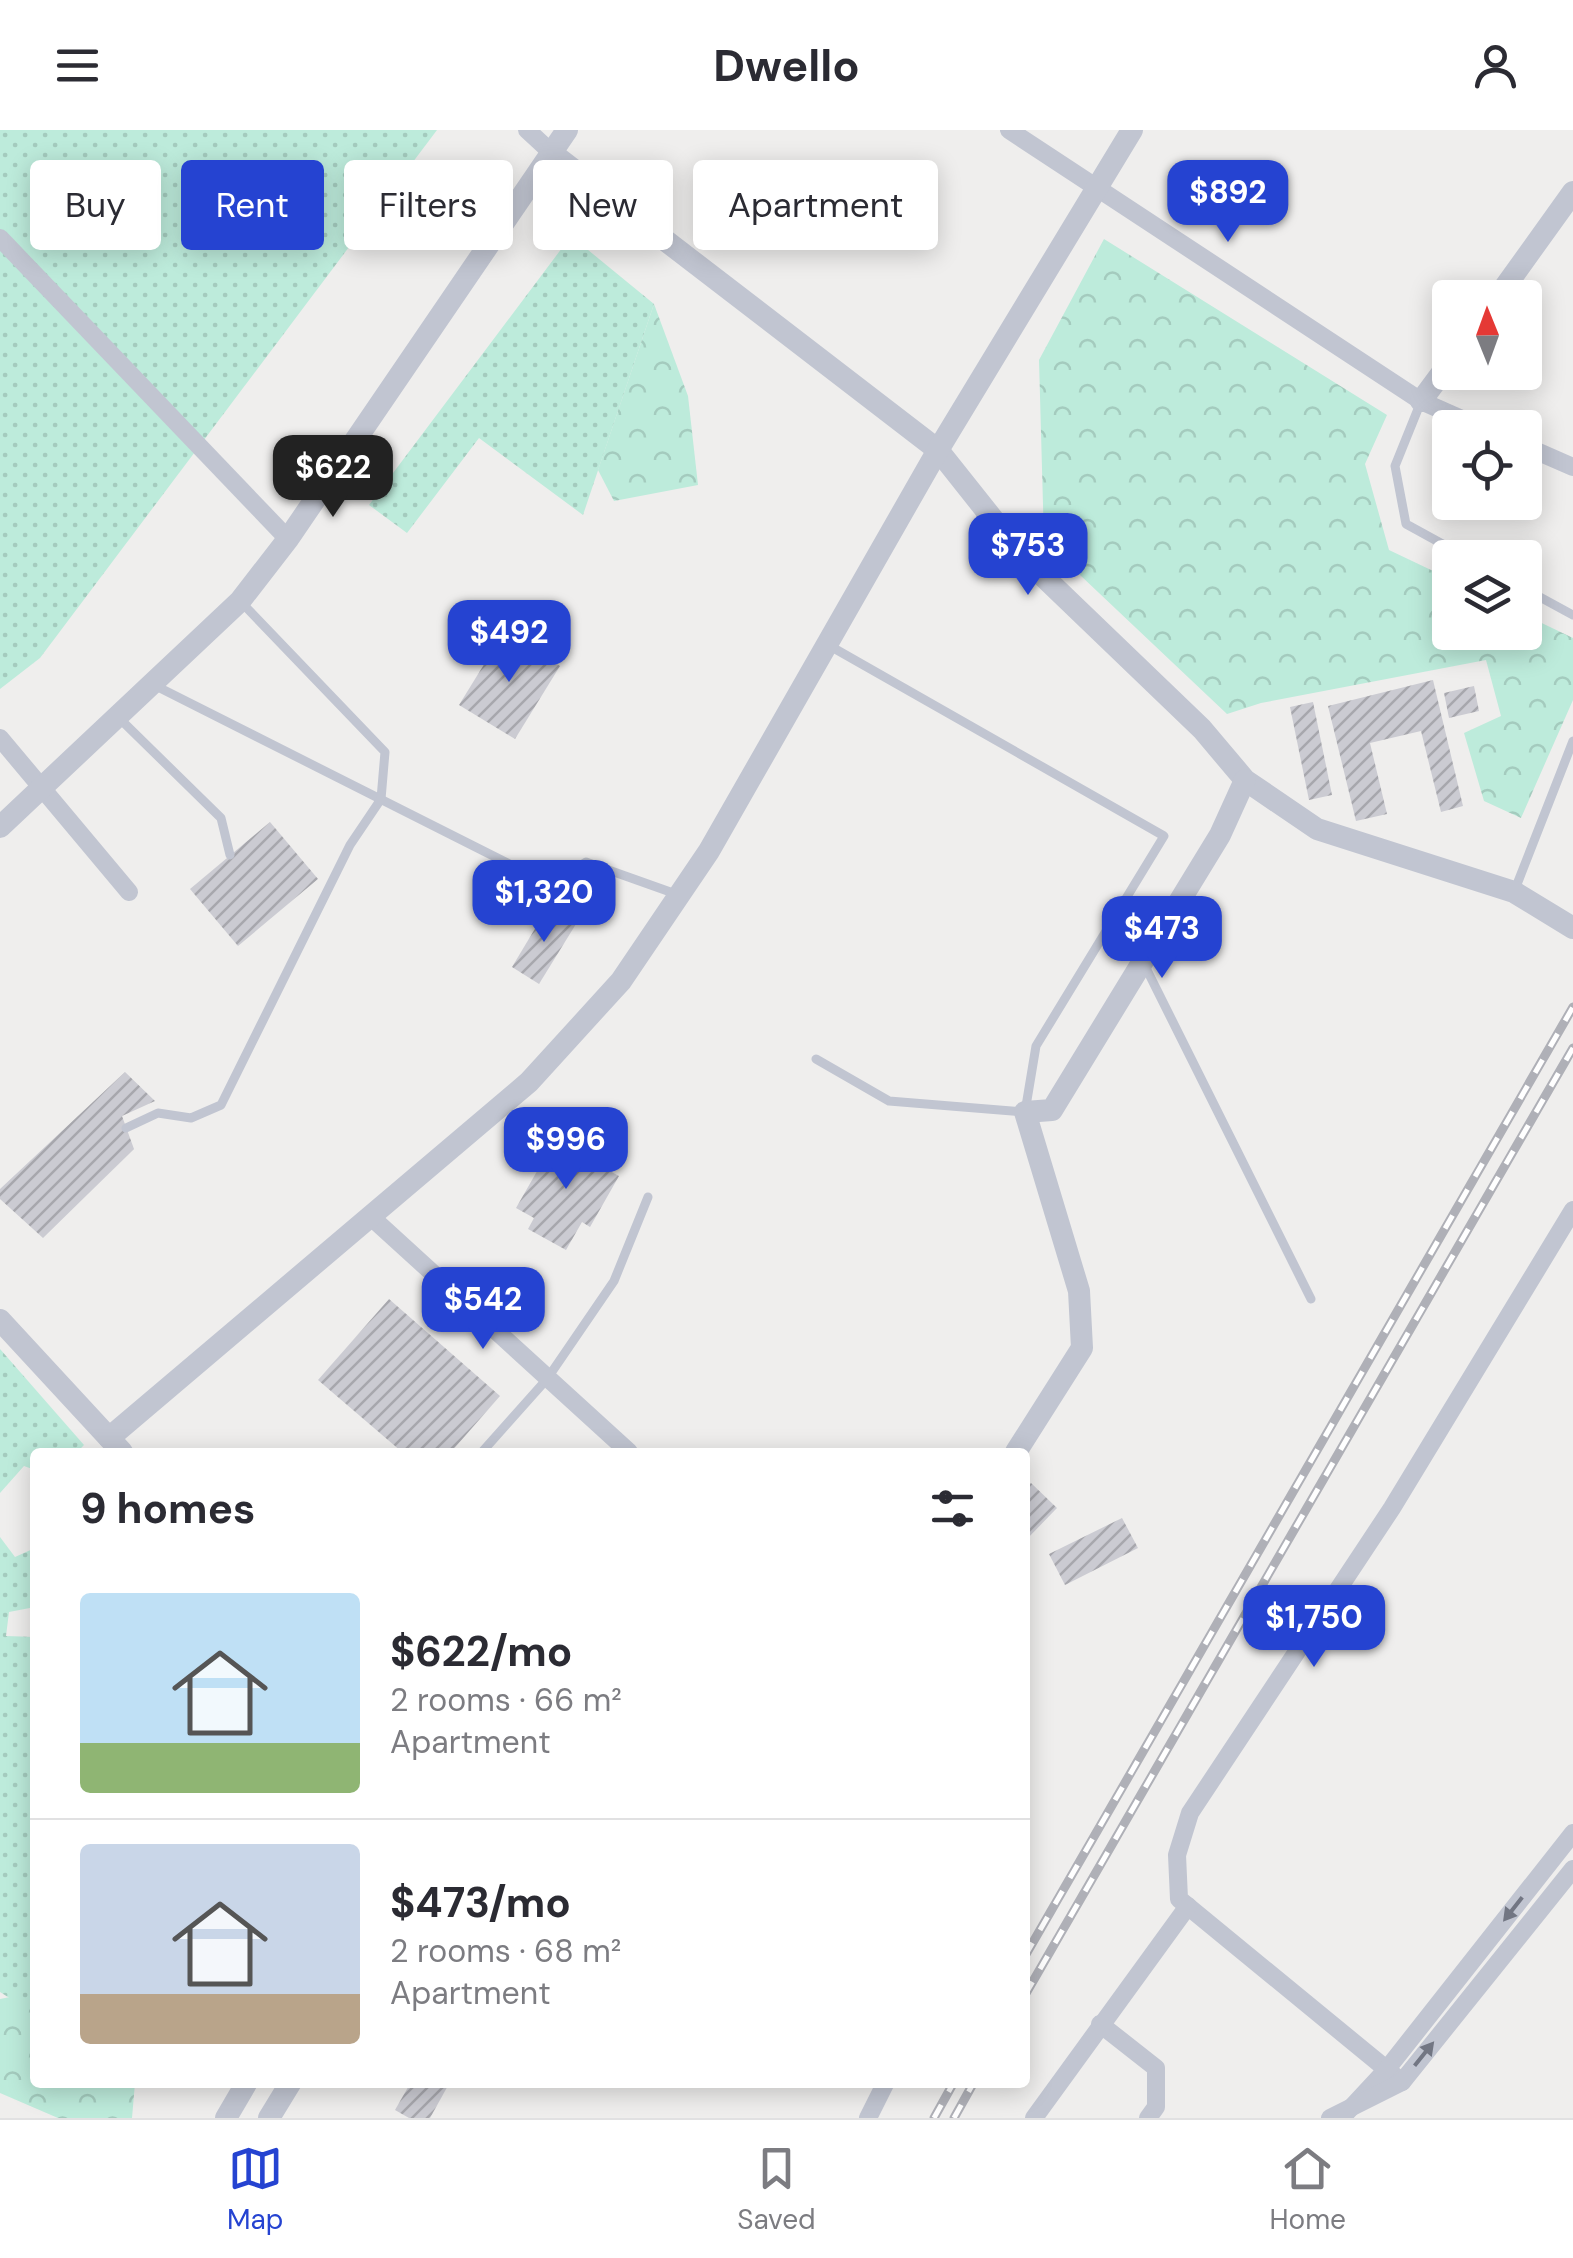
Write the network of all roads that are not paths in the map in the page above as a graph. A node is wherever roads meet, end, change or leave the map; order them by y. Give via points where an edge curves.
1 (527, 130) edge
2 (567, 130) edge
3 (1009, 130) edge
4 (1132, 130) edge
5 (553, 154) junction
6 (1097, 187) junction
7 (1573, 192) edge
8 (0, 238) edge
9 (1510, 280) edge
10 (1432, 387) edge
11 (1421, 402) junction
12 (1440, 410) edge
13 (938, 450) junction
14 (1542, 453) edge
15 (1573, 467) edge
16 (288, 538) junction
17 (1435, 540) edge
18 (1542, 599) edge
19 (240, 601) junction
20 (1573, 616) edge
21 (827, 644) junction
22 (154, 685) junction
23 (119, 718) junction
24 (0, 738) edge
25 (1573, 741) edge
26 (1244, 780) junction
27 (44, 786) junction
28 (381, 800) junction
29 (0, 827) edge
30 (230, 855) dead end
31 (130, 892) dead end
32 (1514, 892) junction
33 (679, 895) junction
34 (1573, 928) edge
35 (1143, 961) junction
36 (816, 1059) dead end
37 (1025, 1112) junction
38 (126, 1128) dead end
39 (648, 1197) dead end
40 (1573, 1210) edge
41 (370, 1216) junction
42 (1311, 1298) dead end
43 (0, 1320) edge
44 (547, 1379) junction
45 (115, 1445) edge
46 (486, 1448) edge
47 (625, 1448) edge
48 (1019, 1448) edge
49 (1573, 1832) edge
50 (1573, 1869) edge
51 (1188, 1906) junction
52 (1100, 2024) junction
53 (1394, 2076) junction
54 (244, 2088) edge
55 (287, 2088) edge
56 (883, 2088) edge
57 (1339, 2114) edge
58 (226, 2118) edge
59 (269, 2118) edge
60 (868, 2118) edge
61 (1034, 2118) edge
62 (1148, 2118) edge

1 - 5 street
2 - 5 street
3 - 6 street
4 - 6 street
5 - 13 street
5 - 16 street
6 - 11 street
6 - 13 street
7 - 9 street
8 - 16 street
10 - 11 street
11 - 12 street
11 - 17 lane via 1394,466 1406,524
13 - 21 street
13 - 26 street via 1023,556 1202,728
14 - 15 street
16 - 19 street
18 - 20 lane
19 - 22 street
19 - 28 lane via 385,752
21 - 33 street
21 - 37 lane via 1164,836 1036,1046
22 - 23 street
22 - 28 lane
23 - 27 street
23 - 30 lane via 221,818
24 - 27 street
25 - 32 lane
26 - 32 street via 1317,829
26 - 35 street via 1220,836
27 - 29 street
27 - 31 street
28 - 33 lane via 551,885 586,862
28 - 38 lane via 350,845 221,1105 191,1118 158,1113
32 - 34 street
33 - 41 street via 621,981 530,1082
35 - 37 street via 1052,1110
35 - 42 lane
36 - 37 lane via 890,1100
37 - 48 street via 1079,1291 1082,1348
39 - 44 lane via 614,1282
40 - 51 street via 1392,1508 1190,1813 1177,1855 1180,1899
41 - 44 street
41 - 45 street
43 - 45 street
44 - 46 lane
44 - 47 street
49 -> 53 street
53 -> 50 street
51 - 52 street
51 - 53 street
52 - 61 street
52 - 62 street via 1156,2068 1156,2107
53 - 57 street
54 - 58 street
55 - 59 street
56 - 60 street

